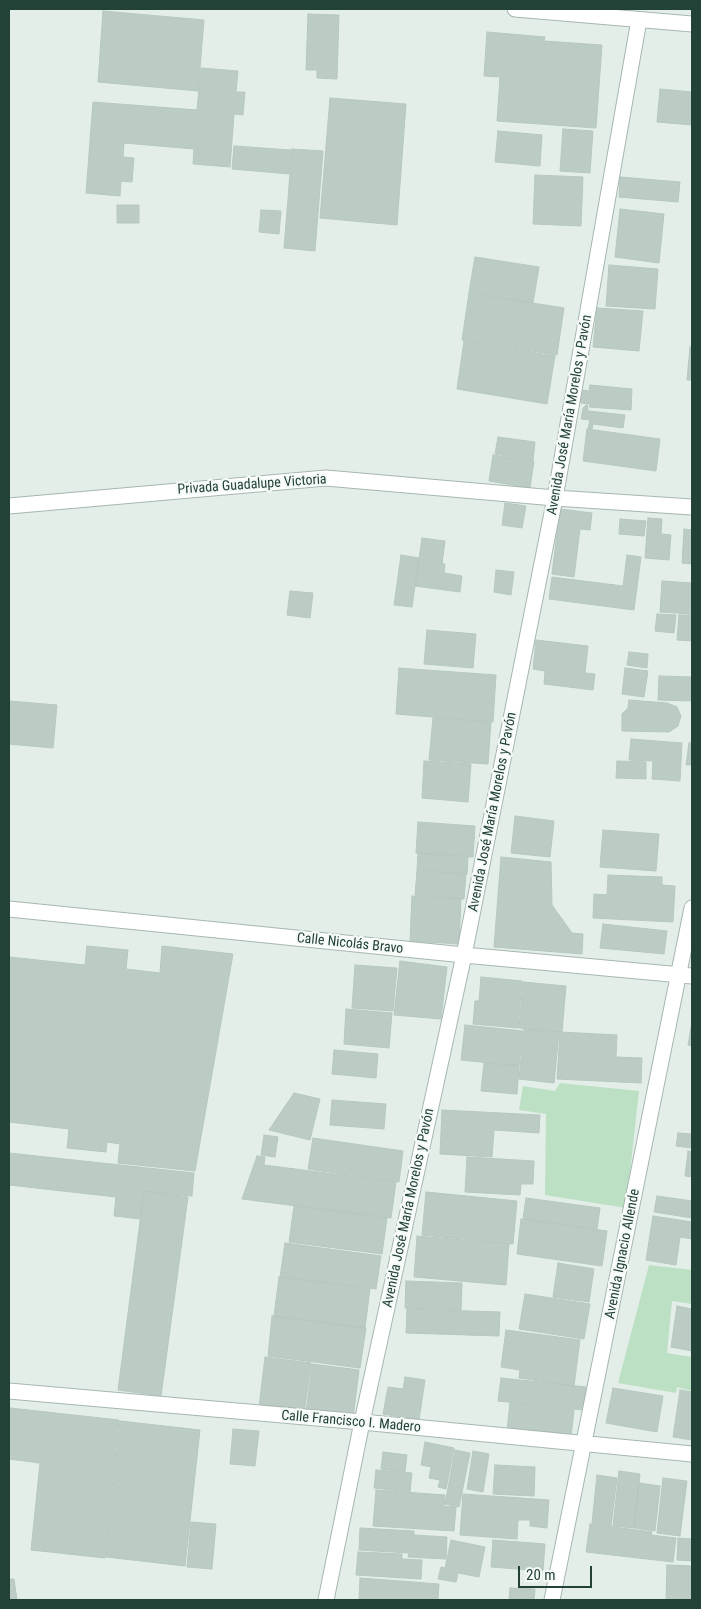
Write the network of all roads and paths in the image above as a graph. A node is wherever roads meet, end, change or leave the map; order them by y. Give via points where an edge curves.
1 (516, 9) edge
2 (639, 20) junction
3 (692, 24) edge
4 (555, 498) junction
5 (9, 506) edge
6 (692, 507) edge
7 (692, 908) edge
8 (9, 909) edge
9 (464, 955) junction
10 (686, 975) edge
11 (9, 1391) edge
12 (362, 1422) junction
13 (585, 1443) junction
14 (692, 1454) edge
15 (326, 1600) edge
16 (552, 1600) edge

1 - 2 street
2 - 3 street
2 - 4 street, Avenida José María Morelos y Pavón
4 - 5 street, Privada Guadalupe Victoria via 326,478
4 - 6 street, Privada Guadalupe Victoria
4 - 9 street, Avenida José María Morelos y Pavón
7 - 10 street, Avenida Ignacio Allende
8 - 9 street, Calle Nicolás Bravo
9 - 10 street, Calle Nicolás Bravo
9 - 12 street, Avenida José María Morelos y Pavón
10 - 13 street, Avenida Ignacio Allende
11 - 12 street, Calle Francisco I. Madero
12 - 13 street, Calle Francisco I. Madero
12 - 15 street, Avenida José María Morelos y Pavón
13 - 14 street, Calle Francisco I. Madero
13 - 16 street, Avenida Ignacio Allende

